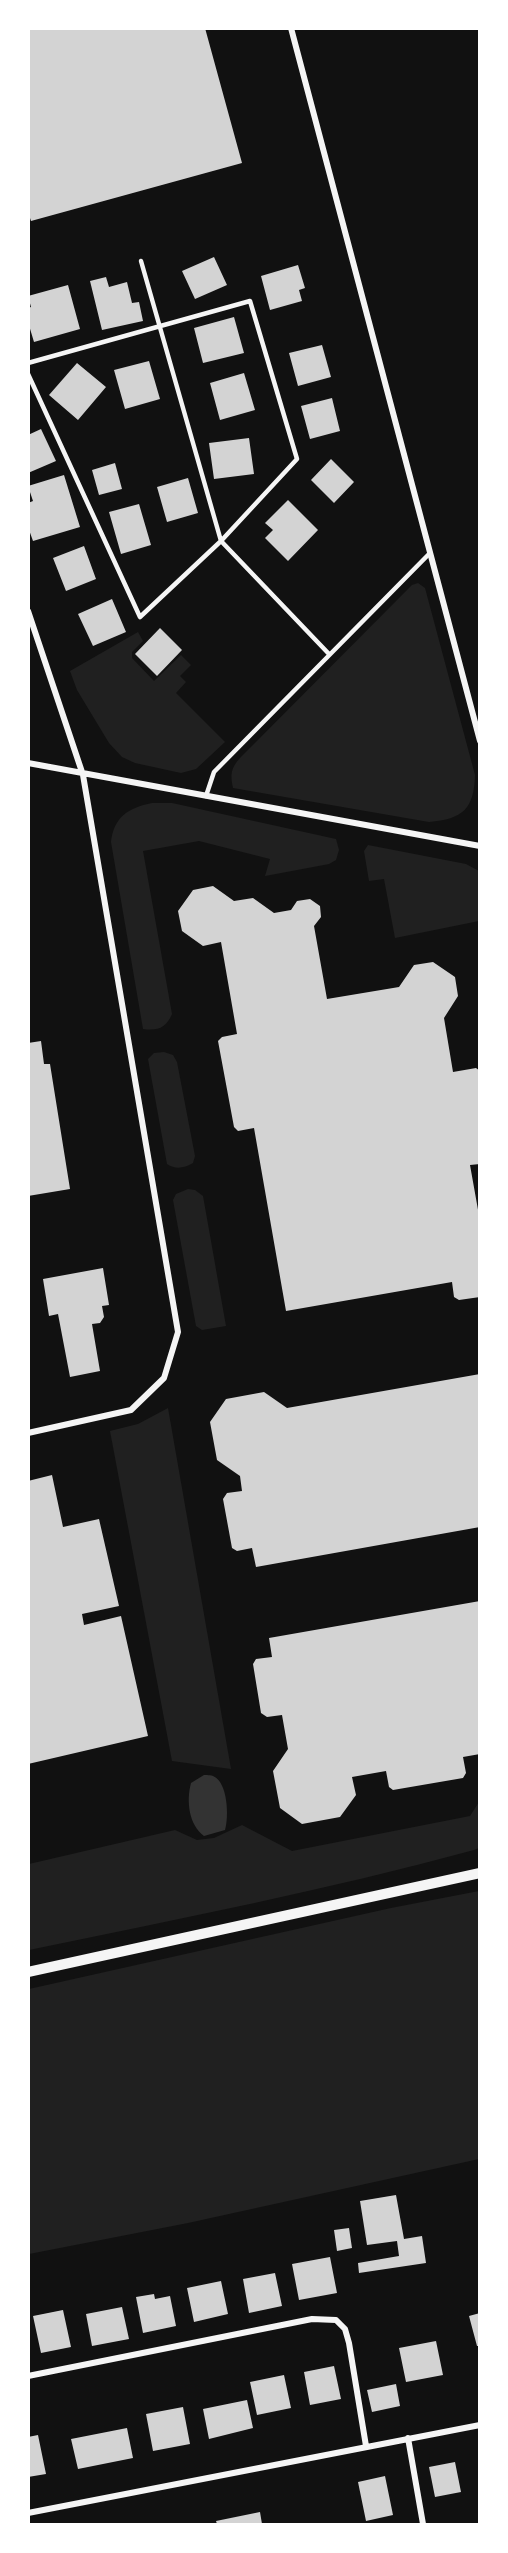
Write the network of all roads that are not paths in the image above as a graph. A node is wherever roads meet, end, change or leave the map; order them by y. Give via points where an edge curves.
1 (291, 28) edge
2 (141, 261) dead end
3 (158, 326) junction
4 (28, 363) edge
5 (28, 374) edge
6 (220, 542) junction
7 (430, 553) junction
8 (28, 611) edge
9 (329, 654) junction
10 (480, 741) edge
11 (28, 763) edge
12 (83, 775) junction
13 (206, 796) junction
14 (480, 846) edge
15 (28, 1433) edge
16 (480, 1873) edge
17 (28, 1972) edge
18 (28, 2376) edge
19 (480, 2425) edge
20 (408, 2438) junction
21 (366, 2446) junction
22 (28, 2513) edge
23 (423, 2524) edge

1 - 7 street
2 - 3 lane
3 - 4 lane
3 - 6 lane
3 - 6 lane via 250,301 297,459
5 - 6 lane via 140,617
6 - 9 lane
7 - 9 lane
7 - 10 street
8 - 12 street
9 - 13 lane via 214,772
11 - 12 street
12 - 13 street
12 - 15 street via 178,1332 164,1378 131,1410
13 - 14 street
16 - 17 street
18 - 21 street via 312,2319 336,2320 345,2329 349,2343
19 - 20 street
20 - 21 street
20 - 23 street
21 - 22 street

